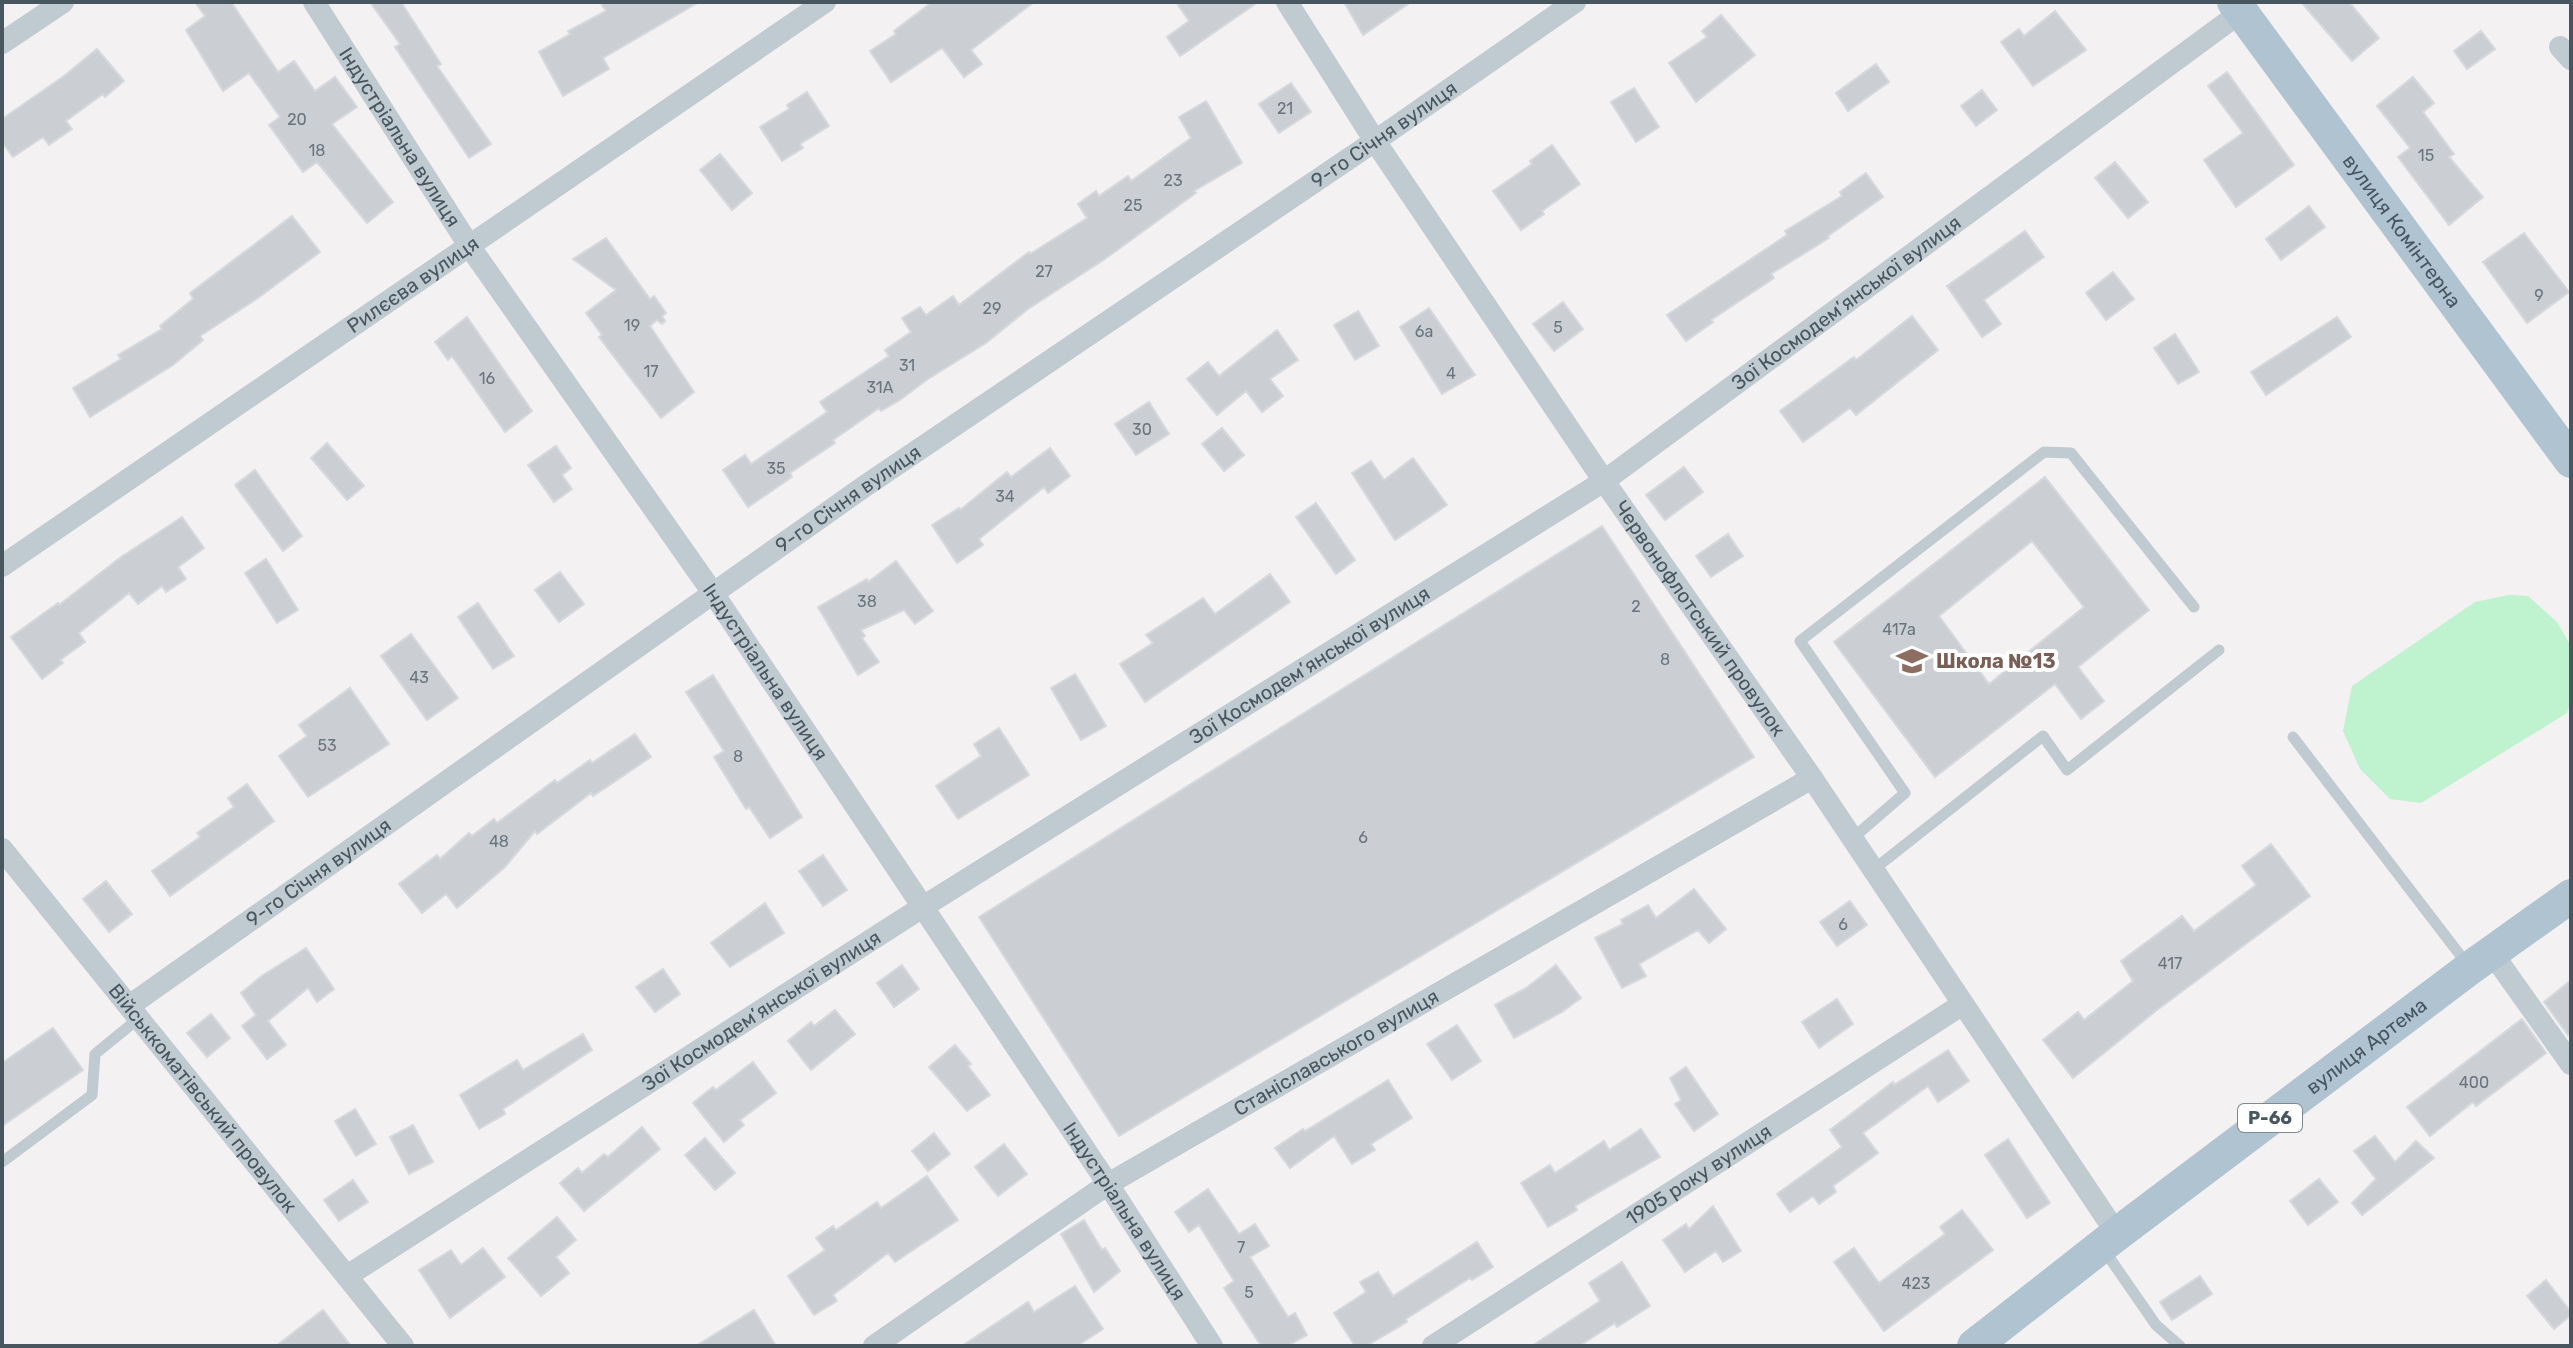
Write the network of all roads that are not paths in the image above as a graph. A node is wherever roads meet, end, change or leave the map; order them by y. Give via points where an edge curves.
1 (63, 2) edge
2 (314, 2) edge
3 (825, 2) edge
4 (1287, 2) edge
5 (1575, 2) edge
6 (2238, 7) edge
7 (2, 43) edge
8 (1375, 141) junction
9 (470, 247) junction
10 (2571, 461) edge
11 (1604, 481) junction
12 (2, 566) edge
13 (713, 593) junction
14 (2194, 607) dead end
15 (2219, 650) dead end
16 (2293, 737) dead end
17 (1812, 778) junction
18 (1853, 838) junction
19 (2, 849) edge
20 (1873, 870) junction
21 (2571, 896) edge
22 (921, 908) junction
23 (2481, 960) junction
24 (1963, 1004) junction
25 (134, 1012) junction
26 (2571, 1064) edge
27 (2, 1162) edge
28 (1108, 1184) junction
29 (2109, 1240) junction
30 (347, 1276) junction
31 (403, 1346) edge
32 (874, 1346) edge
33 (1212, 1346) edge
34 (1433, 1346) edge
35 (1974, 1346) edge
36 (2180, 1346) edge

1 - 7 street
2 - 9 street, Індустріальна вулиця
3 - 9 street, Рилєєва вулиця
4 - 8 street, Червонофлотський провулок
5 - 8 street, 9-го Січня вулиця
6 - 10 main road, вулиця Комінтерна
6 - 11 street, Зої Космодем’янської вулиця
8 - 11 street, Червонофлотський провулок
8 - 13 street, 9-го Січня вулиця
9 - 12 street, Рилєєва вулиця
9 - 13 street, Індустріальна вулиця
11 - 17 street, Червонофлотський провулок
11 - 22 street, Зої Космодем’янської вулиця
13 - 22 street, Індустріальна вулиця
13 - 25 street, 9-го Січня вулиця
14 - 18 lane via 2071,453 2044,452 1800,641 1905,793
15 - 20 lane via 2067,770 2043,736
16 - 23 lane
17 - 18 street, Червонофлотський провулок
17 - 28 street, Станіславського вулиця
18 - 20 street, Червонофлотський провулок
19 - 25 street, Військкоматівський провулок
20 - 24 street, Червонофлотський провулок
21 - 23 main road, вулиця Артема / Р-66
22 - 28 street, Індустріальна вулиця
22 - 30 street, Зої Космодем’янської вулиця
23 - 26 street
23 - 29 main road, вулиця Артема / Р-66
24 - 29 street, Червонофлотський провулок
24 - 34 street, 1905 року вулиця
25 - 27 lane via 95,1054 92,1095
25 - 30 street, Військкоматівський провулок
28 - 32 street, Станіславського вулиця
28 - 33 street, Індустріальна вулиця
29 - 35 main road, вулиця Артема / Р-66
29 - 36 lane via 2156,1325
30 - 31 street, Військкоматівський провулок

